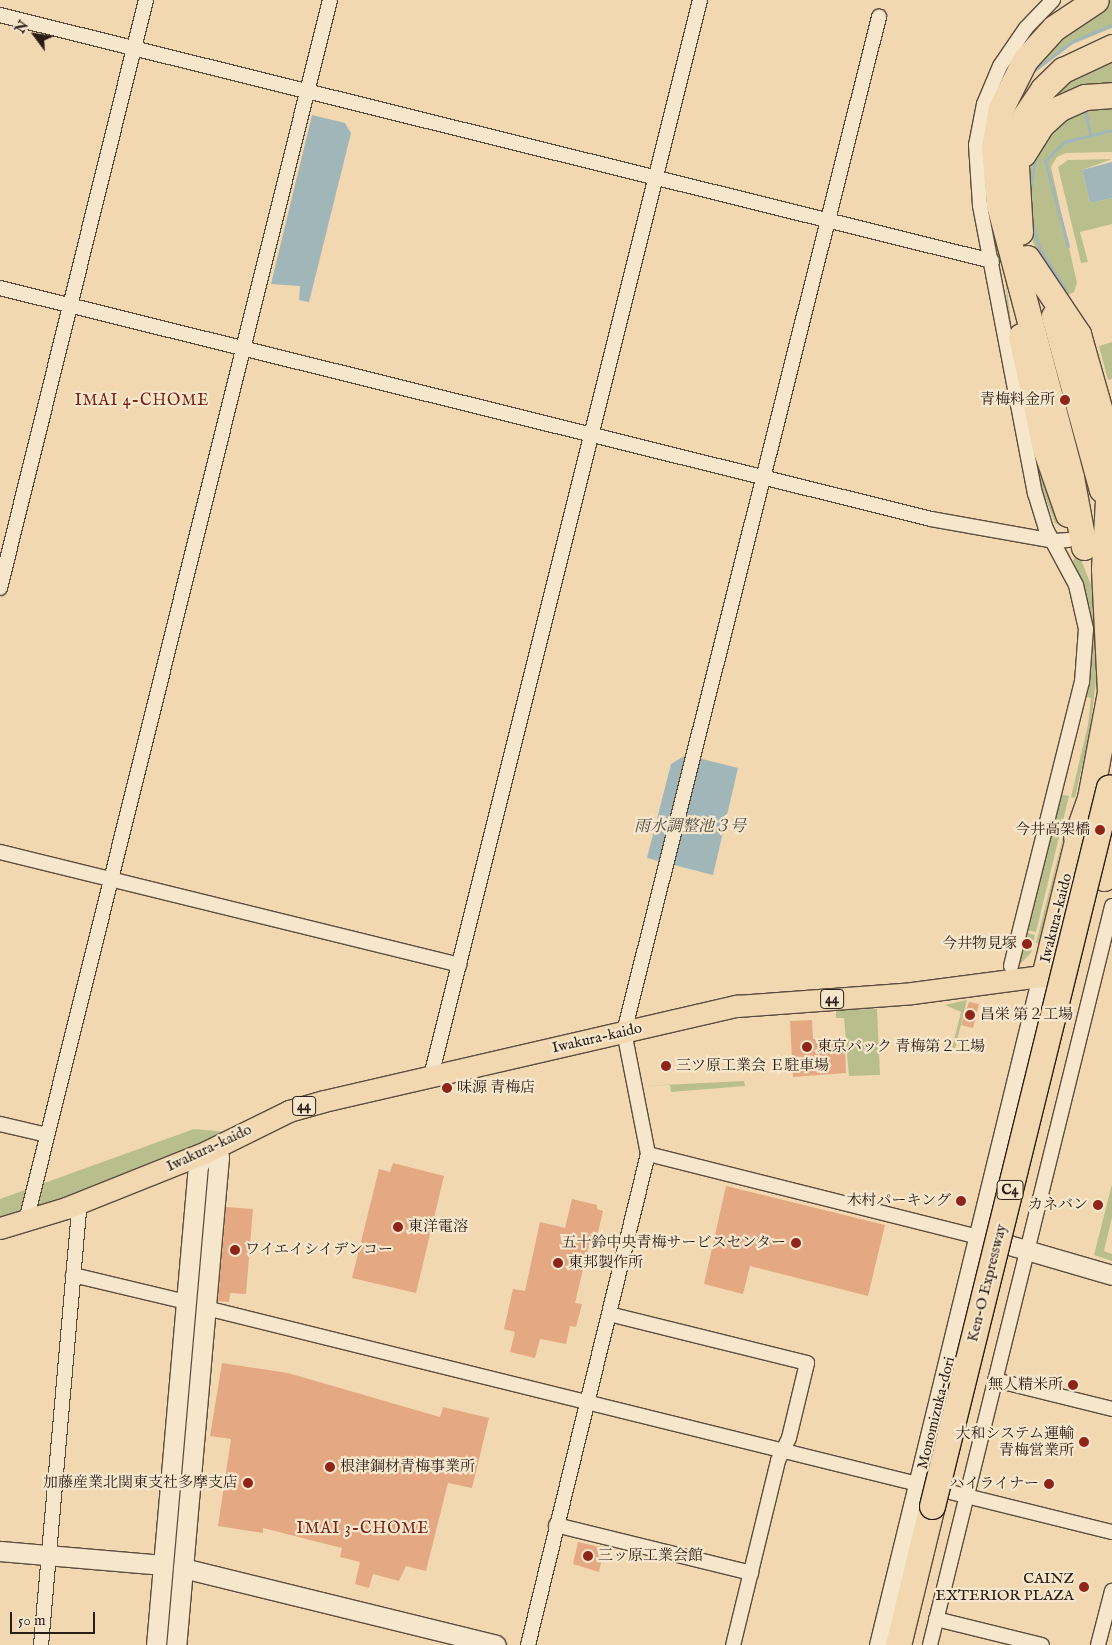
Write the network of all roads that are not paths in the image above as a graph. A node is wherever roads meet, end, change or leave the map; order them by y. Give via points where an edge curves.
1 (146, 0) edge
2 (330, 0) edge
3 (700, 0) edge
4 (1053, 0) edge
5 (1096, 0) edge
6 (0, 15) edge
7 (879, 17) dead end
8 (1112, 36) edge
9 (1112, 47) edge
10 (134, 49) junction
11 (308, 92) junction
12 (1112, 95) edge
13 (654, 178) junction
14 (1006, 184) junction
15 (828, 222) junction
16 (1016, 261) junction
17 (0, 288) edge
18 (1050, 295) junction
19 (70, 305) junction
20 (243, 349) junction
21 (591, 434) junction
22 (765, 478) junction
23 (1106, 519) junction
24 (1069, 543) junction
25 (1104, 570) junction
26 (0, 588) edge
27 (1111, 781) edge
28 (1076, 837) junction
29 (1112, 846) edge
30 (0, 852) edge
31 (112, 879) junction
32 (1112, 906) edge
33 (459, 965) junction
34 (1012, 966) dead end
35 (1042, 976) junction
36 (624, 1032) junction
37 (431, 1076) junction
38 (0, 1124) edge
39 (47, 1135) junction
40 (206, 1152) junction
41 (648, 1154) junction
42 (80, 1202) junction
43 (26, 1221) junction
44 (0, 1228) edge
45 (980, 1237) junction
46 (1027, 1250) junction
47 (73, 1275) junction
48 (1112, 1275) edge
49 (186, 1302) junction
50 (206, 1308) junction
51 (609, 1314) junction
52 (995, 1380) junction
53 (587, 1402) junction
54 (1112, 1409) edge
55 (175, 1426) junction
56 (196, 1428) junction
57 (784, 1450) junction
58 (919, 1484) junction
59 (949, 1504) junction
60 (556, 1526) junction
61 (1112, 1532) edge
62 (0, 1551) edge
63 (50, 1556) junction
64 (162, 1565) junction
65 (183, 1568) junction
66 (751, 1573) junction
67 (1112, 1591) edge
68 (936, 1619) junction
69 (41, 1645) edge
70 (156, 1645) edge
71 (176, 1645) edge
72 (496, 1645) edge
73 (528, 1645) edge
74 (733, 1645) edge
75 (879, 1645) edge
76 (898, 1645) edge
77 (915, 1645) edge
78 (930, 1645) edge
79 (1042, 1645) edge
80 (1098, 1645) edge

1 - 10 street
2 - 11 street
3 - 13 street
4 - 16 street via 1010,48 991,84 979,124 977,186
5 - 14 highway via 1046,36 1014,78 996,130
6 - 10 street
7 - 15 street
8 - 14 highway via 1064,57 1029,90 1004,139
9 - 14 highway via 1075,62 1039,95 1018,134
10 - 11 street
10 - 19 street
11 - 13 street
11 - 20 street
12 - 14 highway via 1076,100 1052,114 1030,141
13 - 15 street
13 - 21 street
14 - 16 highway via 1018,222
15 - 16 street
15 - 22 street
16 - 18 highway
16 - 24 highway via 1015,286 1054,446
16 - 24 highway via 1071,477
16 - 24 street via 1005,347 1035,494 1046,529
16 - 25 highway
17 - 19 street
18 - 23 highway via 1047,319
18 - 23 highway via 1079,364 1108,481
19 - 20 street
19 - 26 street
20 - 21 street
20 - 31 street
21 - 22 street
21 - 33 street
22 - 24 street via 931,518
22 - 36 street
23 - 25 highway
24 - 28 highway via 1098,587 1104,659 1091,753 1077,808
24 - 34 street via 1083,610 1086,655
25 - 28 highway via 1110,692 1092,790
27 - 59 highway, Ken-O Expressway / C4, bridge
28 - 29 main road
28 - 35 main road, Iwakura-kaido
29 - 59 highway, Ken-O Expressway / C4
30 - 31 street
31 - 33 street
31 - 39 street
32 - 46 street
33 - 37 street
35 - 36 main road, Iwakura-kaido / 44 via 912,993 753,1004
35 - 45 street, Monomizuka-dori
36 - 37 main road, Iwakura-kaido / 44
36 - 41 street
37 - 40 main road, Iwakura-kaido / 44 via 289,1111
38 - 39 street
39 - 43 street
40 - 42 main road, Iwakura-kaido / 44
40 - 49 street via 198,1166
40 - 50 street via 219,1157
41 - 45 street
41 - 51 street
42 - 43 main road, Iwakura-kaido / 44
42 - 47 street
43 - 44 main road, Iwakura-kaido / 44
45 - 46 street
45 - 58 street, Monomizuka-dori
46 - 48 street
46 - 52 street
47 - 49 street
47 - 63 street
49 - 55 street
50 - 53 street
50 - 56 street
51 - 53 street
51 - 57 street via 807,1363
52 - 54 street
52 - 59 street
53 - 57 street
53 - 60 street
55 - 56 street
55 - 64 street
56 - 65 street
57 - 58 street
57 - 66 street
58 - 59 street
58 - 75 street, Monomizuka-dori
59 - 61 street
59 - 68 street
59 - 76 highway, Ken-O Expressway / C4
59 - 77 highway, Ken-O Expressway / C4
60 - 66 street
60 - 73 street
62 - 63 street
63 - 64 street
63 - 69 street
64 - 70 street
65 - 71 street
65 - 72 street
66 - 74 street
67 - 80 street
68 - 78 street
68 - 79 street

